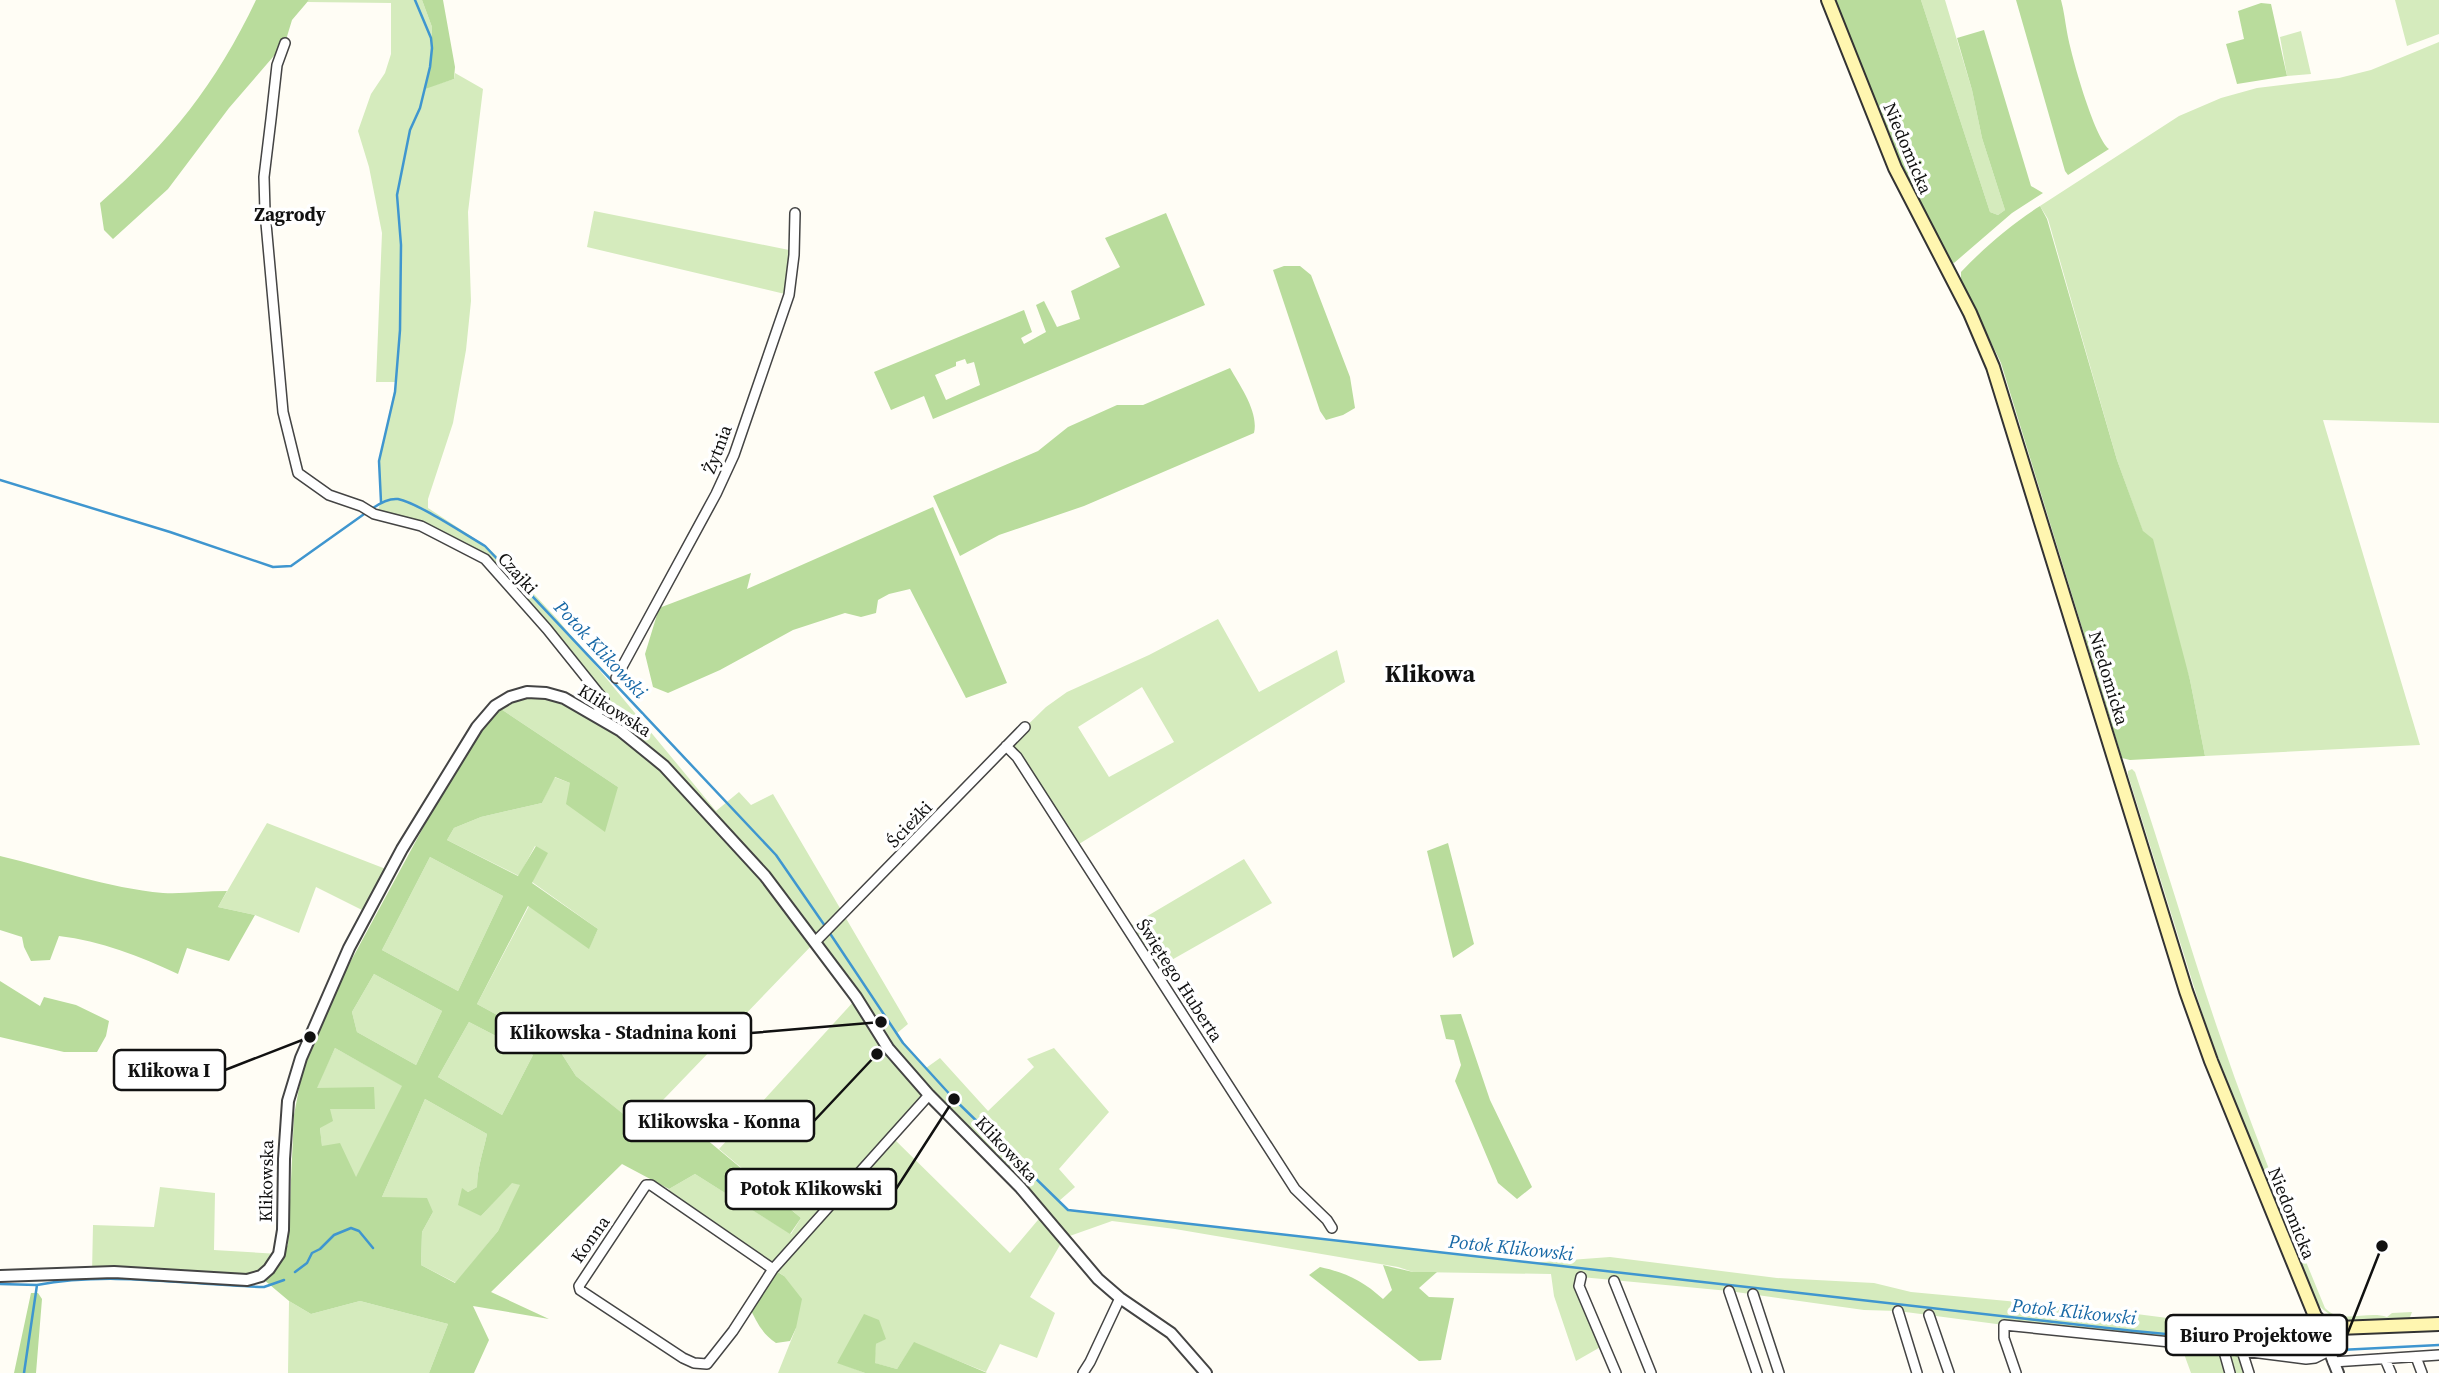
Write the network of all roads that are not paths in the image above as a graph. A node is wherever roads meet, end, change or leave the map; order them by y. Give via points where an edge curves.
1 (1828, 0) edge
2 (285, 43) dead end
3 (795, 212) dead end
4 (616, 678) dead end
5 (596, 716) junction
6 (1025, 727) dead end
7 (1006, 746) junction
8 (819, 937) junction
9 (929, 1096) junction
10 (1332, 1228) dead end
11 (774, 1269) junction
12 (0, 1276) edge
13 (1581, 1277) dead end
14 (1614, 1281) dead end
15 (1729, 1291) dead end
16 (1753, 1294) dead end
17 (1120, 1297) junction
18 (1898, 1311) dead end
19 (1928, 1315) dead end
20 (2439, 1324) edge
21 (2323, 1325) junction
22 (2223, 1348) junction
23 (2242, 1351) junction
24 (2439, 1355) edge
25 (2331, 1357) junction
26 (2416, 1357) junction
27 (2385, 1359) junction
28 (1083, 1373) edge
29 (1206, 1373) edge
30 (1616, 1373) edge
31 (1651, 1373) edge
32 (1757, 1373) edge
33 (1779, 1373) edge
34 (1917, 1373) edge
35 (1950, 1373) edge
36 (2016, 1373) edge
37 (2230, 1373) edge
38 (2249, 1373) edge
39 (2338, 1373) edge
40 (2391, 1373) edge
41 (2422, 1373) edge

1 - 21 main road, Niedomicka via 1895,168 1993,367 2186,991 2315,1316
2 - 5 street, Czajki via 277,65 264,177 283,412 298,473 329,495 374,514 421,526 485,559 604,700
3 - 4 street, Żytnia via 789,295 734,455
5 - 8 street, Klikowska via 664,766
5 - 12 street, Klikowska via 546,693 527,692 495,706 477,727 402,849 349,948 300,1058 285,1123 283,1230 279,1254 269,1269 247,1280 114,1272
6 - 7 street, Ścieżki
7 - 8 street, Ścieżki
7 - 10 street, Świętego Huberta via 1295,1189
8 - 9 street, Klikowska via 888,1048
9 - 11 street, Konna
9 - 17 street, Klikowska via 1020,1187 1098,1279
11 - 11 street, Konna via 707,1364 683,1358 579,1286 646,1185
13 - 30 street via 1579,1286
14 - 31 street
15 - 32 street
16 - 33 street
17 - 28 street
17 - 29 street, Klikowska via 1171,1333
18 - 34 street
19 - 35 street
20 - 21 main road via 2348,1329
21 - 25 street, Niedomicka
22 - 23 street
22 - 36 street via 2004,1325
22 - 37 street
23 - 25 street via 2306,1359
23 - 38 street
24 - 26 street
25 - 27 street
25 - 39 street, Niedomicka
26 - 27 street
26 - 41 street
27 - 40 street

